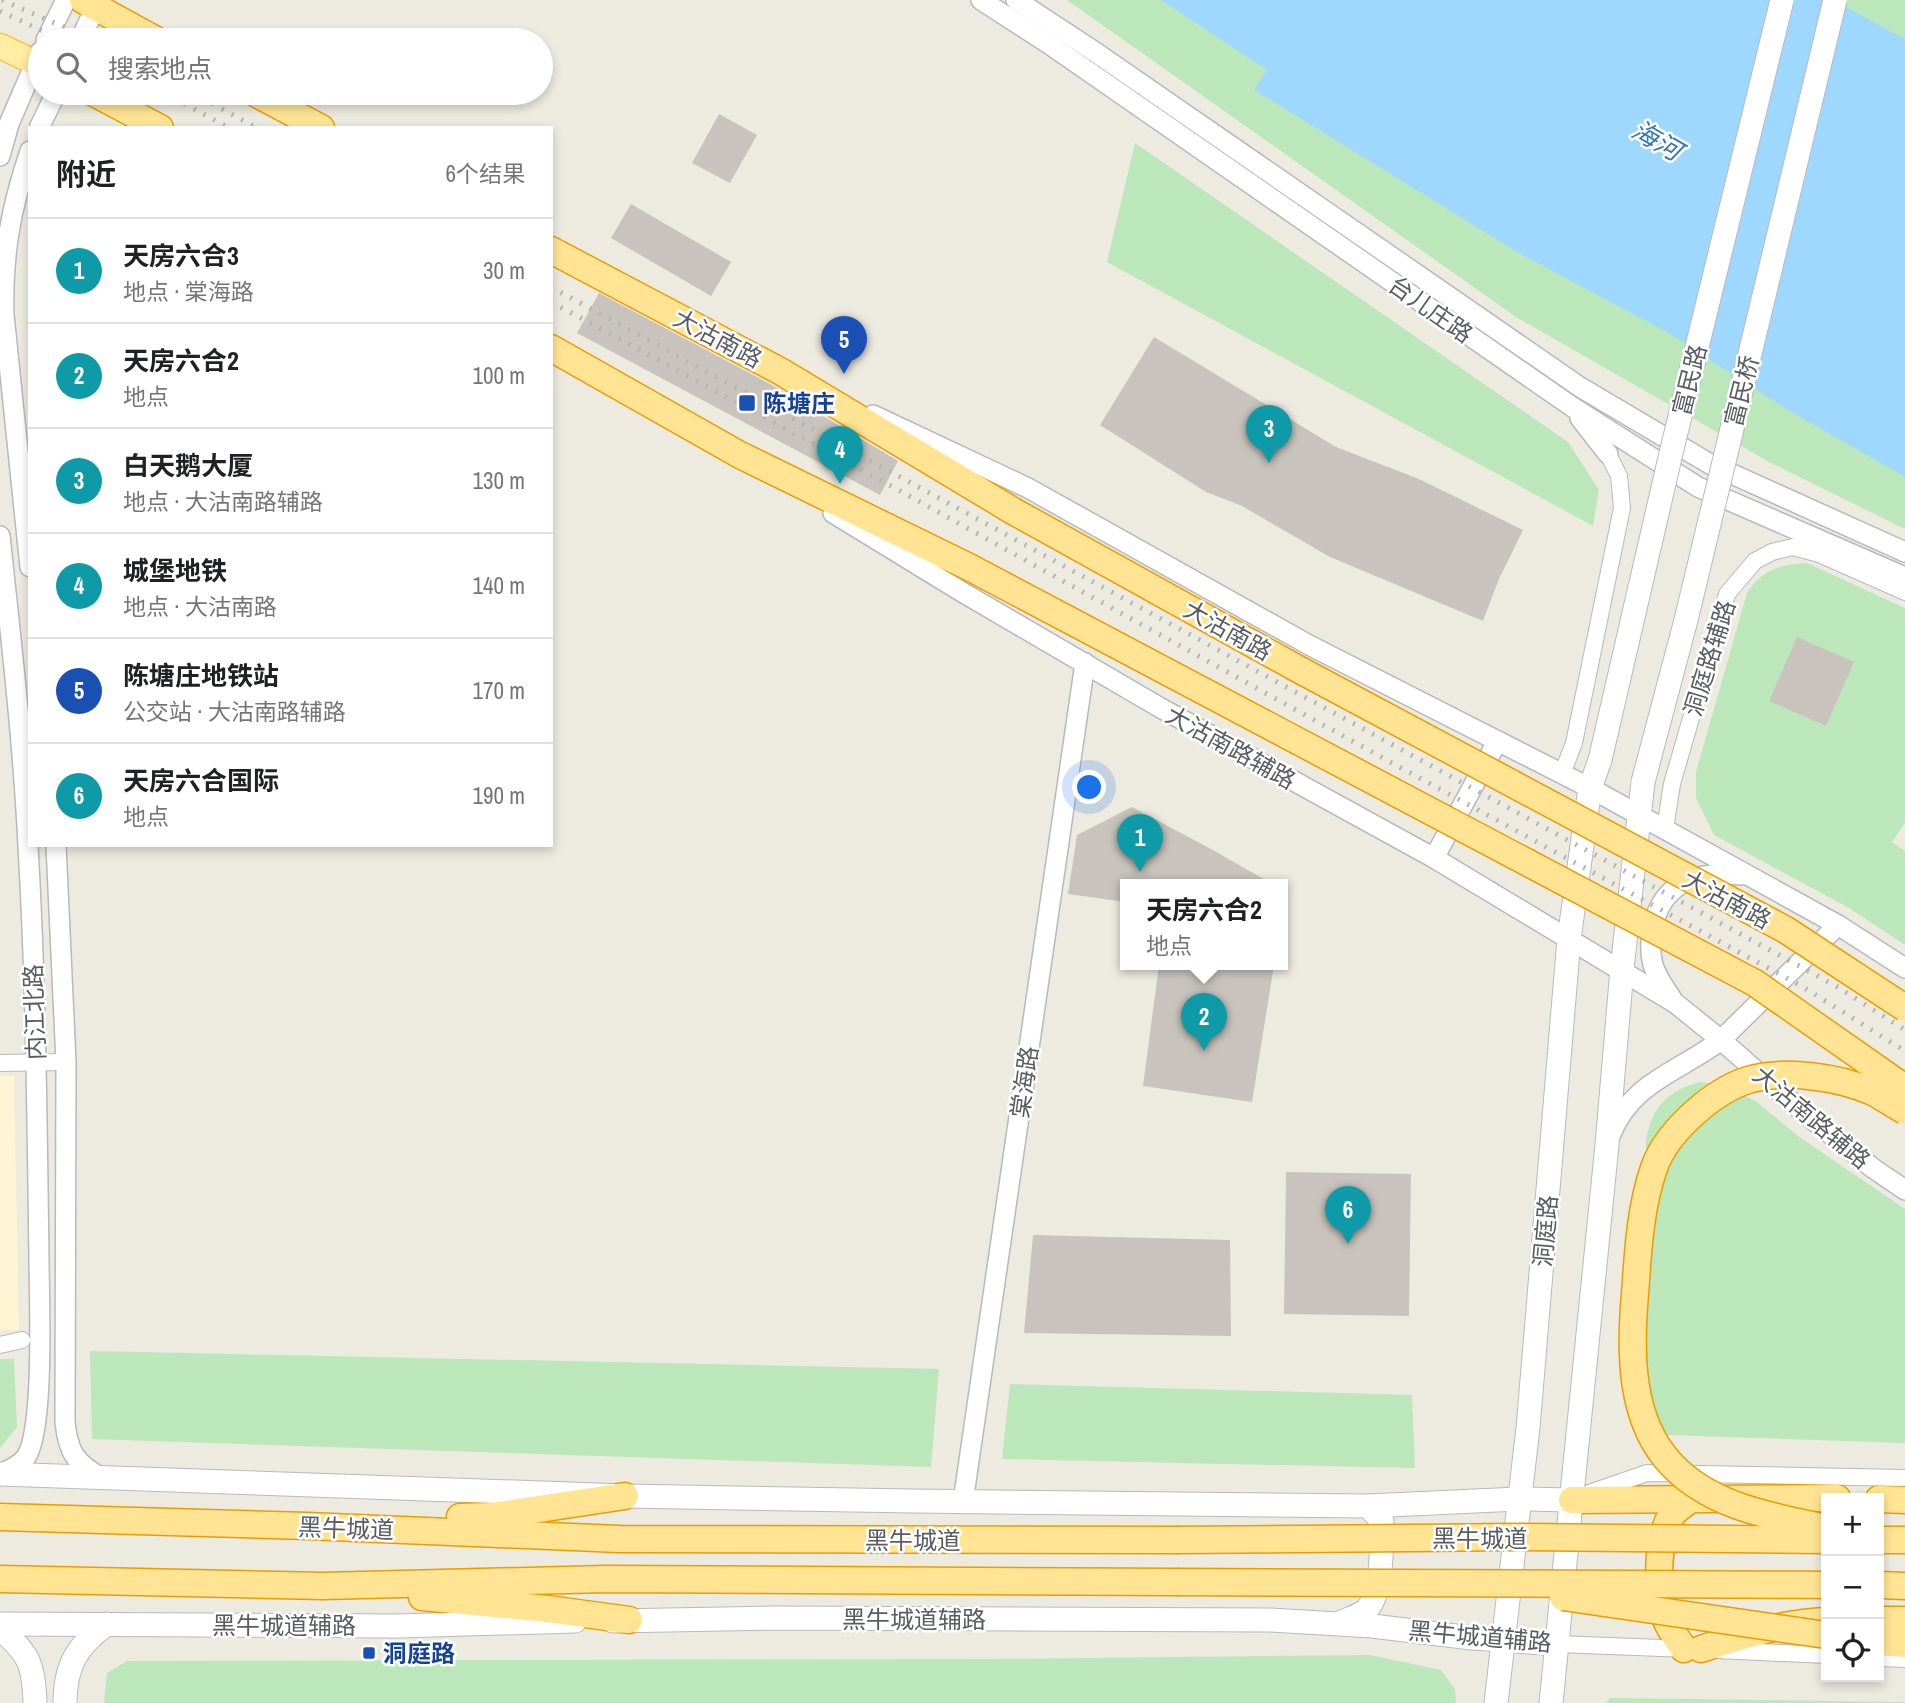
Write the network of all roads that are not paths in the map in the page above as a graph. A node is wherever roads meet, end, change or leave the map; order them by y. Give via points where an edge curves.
1 (66, 0) edge
2 (981, 0) edge
3 (1016, 0) edge
4 (1782, 0) edge
5 (1835, 0) edge
6 (92, 2) edge
7 (52, 28) edge
8 (84, 28) edge
9 (136, 28) edge
10 (0, 46) edge
11 (28, 56) edge
12 (28, 83) edge
13 (50, 105) edge
14 (117, 105) edge
15 (278, 105) edge
16 (40, 126) edge
17 (156, 126) edge
18 (317, 126) edge
19 (0, 156) edge
20 (28, 158) edge
21 (553, 251) edge
22 (553, 349) edge
23 (780, 371) junction
24 (1571, 406) junction
25 (1608, 454) joint
26 (740, 455) junction
27 (0, 536) edge
28 (28, 548) edge
29 (1905, 552) edge
30 (1905, 577) edge
31 (1905, 592) edge
32 (1084, 663) junction
33 (15, 676) edge
34 (16, 704) edge
35 (1497, 742) junction
36 (1600, 760) joint
37 (1562, 774) junction
38 (1590, 788) junction
39 (1638, 816) junction
40 (1665, 829) junction
41 (28, 846) edge
42 (28, 847) edge
43 (56, 847) edge
44 (1434, 858) junction
45 (1746, 875) junction
46 (1838, 925) junction
47 (1569, 939) junction
48 (1905, 968) edge
49 (1622, 970) junction
50 (1675, 1003) junction
51 (1905, 1008) edge
52 (1721, 1040) junction
53 (66, 1062) junction
54 (0, 1063) edge
55 (36, 1064) junction
56 (1905, 1088) edge
57 (1905, 1111) edge
58 (1607, 1145) junction
59 (1905, 1190) edge
60 (22, 1340) dead end
61 (0, 1345) edge
62 (0, 1474) edge
63 (102, 1478) junction
64 (1905, 1478) edge
65 (625, 1496) junction
66 (1821, 1498) edge
67 (1518, 1499) junction
68 (1692, 1499) junction
69 (1884, 1499) edge
70 (1572, 1500) junction
71 (1905, 1500) edge
72 (963, 1502) junction
73 (1368, 1506) junction
74 (0, 1517) edge
75 (309, 1526) junction
76 (1821, 1527) edge
77 (1821, 1539) edge
78 (0, 1579) edge
79 (1485, 1585) junction
80 (1821, 1585) edge
81 (1884, 1585) edge
82 (323, 1586) junction
83 (1905, 1586) edge
84 (629, 1620) junction
85 (1884, 1620) edge
86 (1905, 1620) edge
87 (1821, 1622) edge
88 (1337, 1624) junction
89 (107, 1625) junction
90 (0, 1626) edge
91 (1821, 1634) edge
92 (1502, 1639) junction
93 (1884, 1642) edge
94 (1558, 1644) junction
95 (1905, 1644) edge
96 (1693, 1649) junction
97 (1821, 1655) edge
98 (1884, 1658) edge
99 (1905, 1659) edge
100 (35, 1703) edge
101 (65, 1703) edge
102 (1496, 1703) edge
103 (1551, 1703) edge

1 - 7 street
2 - 24 street, 台儿庄路
3 - 29 street, 台儿庄路 via 1580,387 1710,464
4 - 36 main road, 富民路, bridge
5 - 39 main road, 富民桥, bridge
6 - 8 street
6 - 9 highway
10 - 11 main road
12 - 19 street
13 - 16 street
14 - 17 highway
15 - 18 highway
20 - 28 street via 12,214 2,277
21 - 23 highway, 大沽南路
22 - 26 highway
23 - 35 street via 1028,488 1309,645
23 - 51 highway, 大沽南路, bridge via 1013,511 1786,930
24 - 25 street
24 - 30 street, 台儿庄路 via 1698,486
25 - 37 street via 1619,476 1622,508 1574,743
26 - 32 street, 大沽南路辅路
26 - 56 highway, bridge via 969,567 1755,983
27 - 33 street, 内江北路
31 - 40 street, 洞庭路辅路 via 1793,547 1755,561 1727,594 1672,784
32 - 44 street, 大沽南路辅路
32 - 72 street, 棠海路
33 - 34 street, 内江北路
34 - 41 street, 内江北路
35 - 37 street
35 - 44 street
36 - 38 main road, 洞庭路
37 - 38 street
38 - 39 street
38 - 47 main road, 洞庭路
39 - 40 street
39 - 49 main road
40 - 45 street
42 - 55 street, 内江北路
43 - 53 street, 内江北路
44 - 47 street, 大沽南路辅路
45 - 46 street
45 - 50 street via 1703,876 1666,894 1655,914 1651,950 1653,966
46 - 48 street
46 - 52 street
47 - 49 street, 大沽南路辅路
47 - 67 main road, 洞庭路 via 1528,1428
49 - 50 street, 大沽南路辅路
49 - 58 main road
50 - 52 street, 大沽南路辅路
52 - 58 street via 1642,1090 1622,1113
52 - 59 street, 大沽南路辅路
53 - 55 street
53 - 63 street, 内江北路 via 65,1422 67,1442 76,1460
54 - 55 street
55 - 62 street, 内江北路 via 37,1405 27,1456
57 - 76 highway, bridge via 1872,1092 1809,1076 1749,1080 1719,1093 1679,1127 1665,1146 1654,1167 1640,1227 1632,1350 1639,1401 1657,1446 1670,1464 1705,1492 1734,1505
58 - 70 main road
60 - 61 street
62 - 63 main road
63 - 65 main road
64 - 70 street via 1647,1473
65 - 72 main road
65 - 75 highway via 492,1516
66 - 68 highway
67 - 70 main road
67 - 73 main road
67 - 92 main road, 洞庭路
68 - 70 highway
68 - 96 highway via 1672,1513 1658,1556 1668,1625
69 - 71 highway
70 - 94 main road
72 - 73 main road
73 - 88 main road via 1382,1521 1374,1600 1364,1612
74 - 75 highway, 黑牛城道
75 - 77 highway, 黑牛城道, bridge via 619,1539
78 - 82 highway, 黑牛城道
79 - 80 highway, 黑牛城道, bridge
79 - 82 highway, 黑牛城道, bridge via 605,1579
79 - 91 highway, bridge
81 - 83 highway
82 - 84 highway
84 - 88 main road, 黑牛城道辅路
84 - 89 main road, 黑牛城道辅路 via 398,1626
85 - 86 highway
87 - 96 highway via 1750,1632
88 - 92 main road, 黑牛城道辅路
89 - 90 main road, 黑牛城道辅路
89 - 101 main road via 76,1652 65,1684
90 - 100 main road via 21,1646 30,1665
92 - 94 main road, 黑牛城道辅路
92 - 102 main road, 洞庭路
93 - 95 highway
94 - 96 street, 黑牛城道辅路
94 - 103 main road
96 - 97 street, 黑牛城道辅路
98 - 99 street

